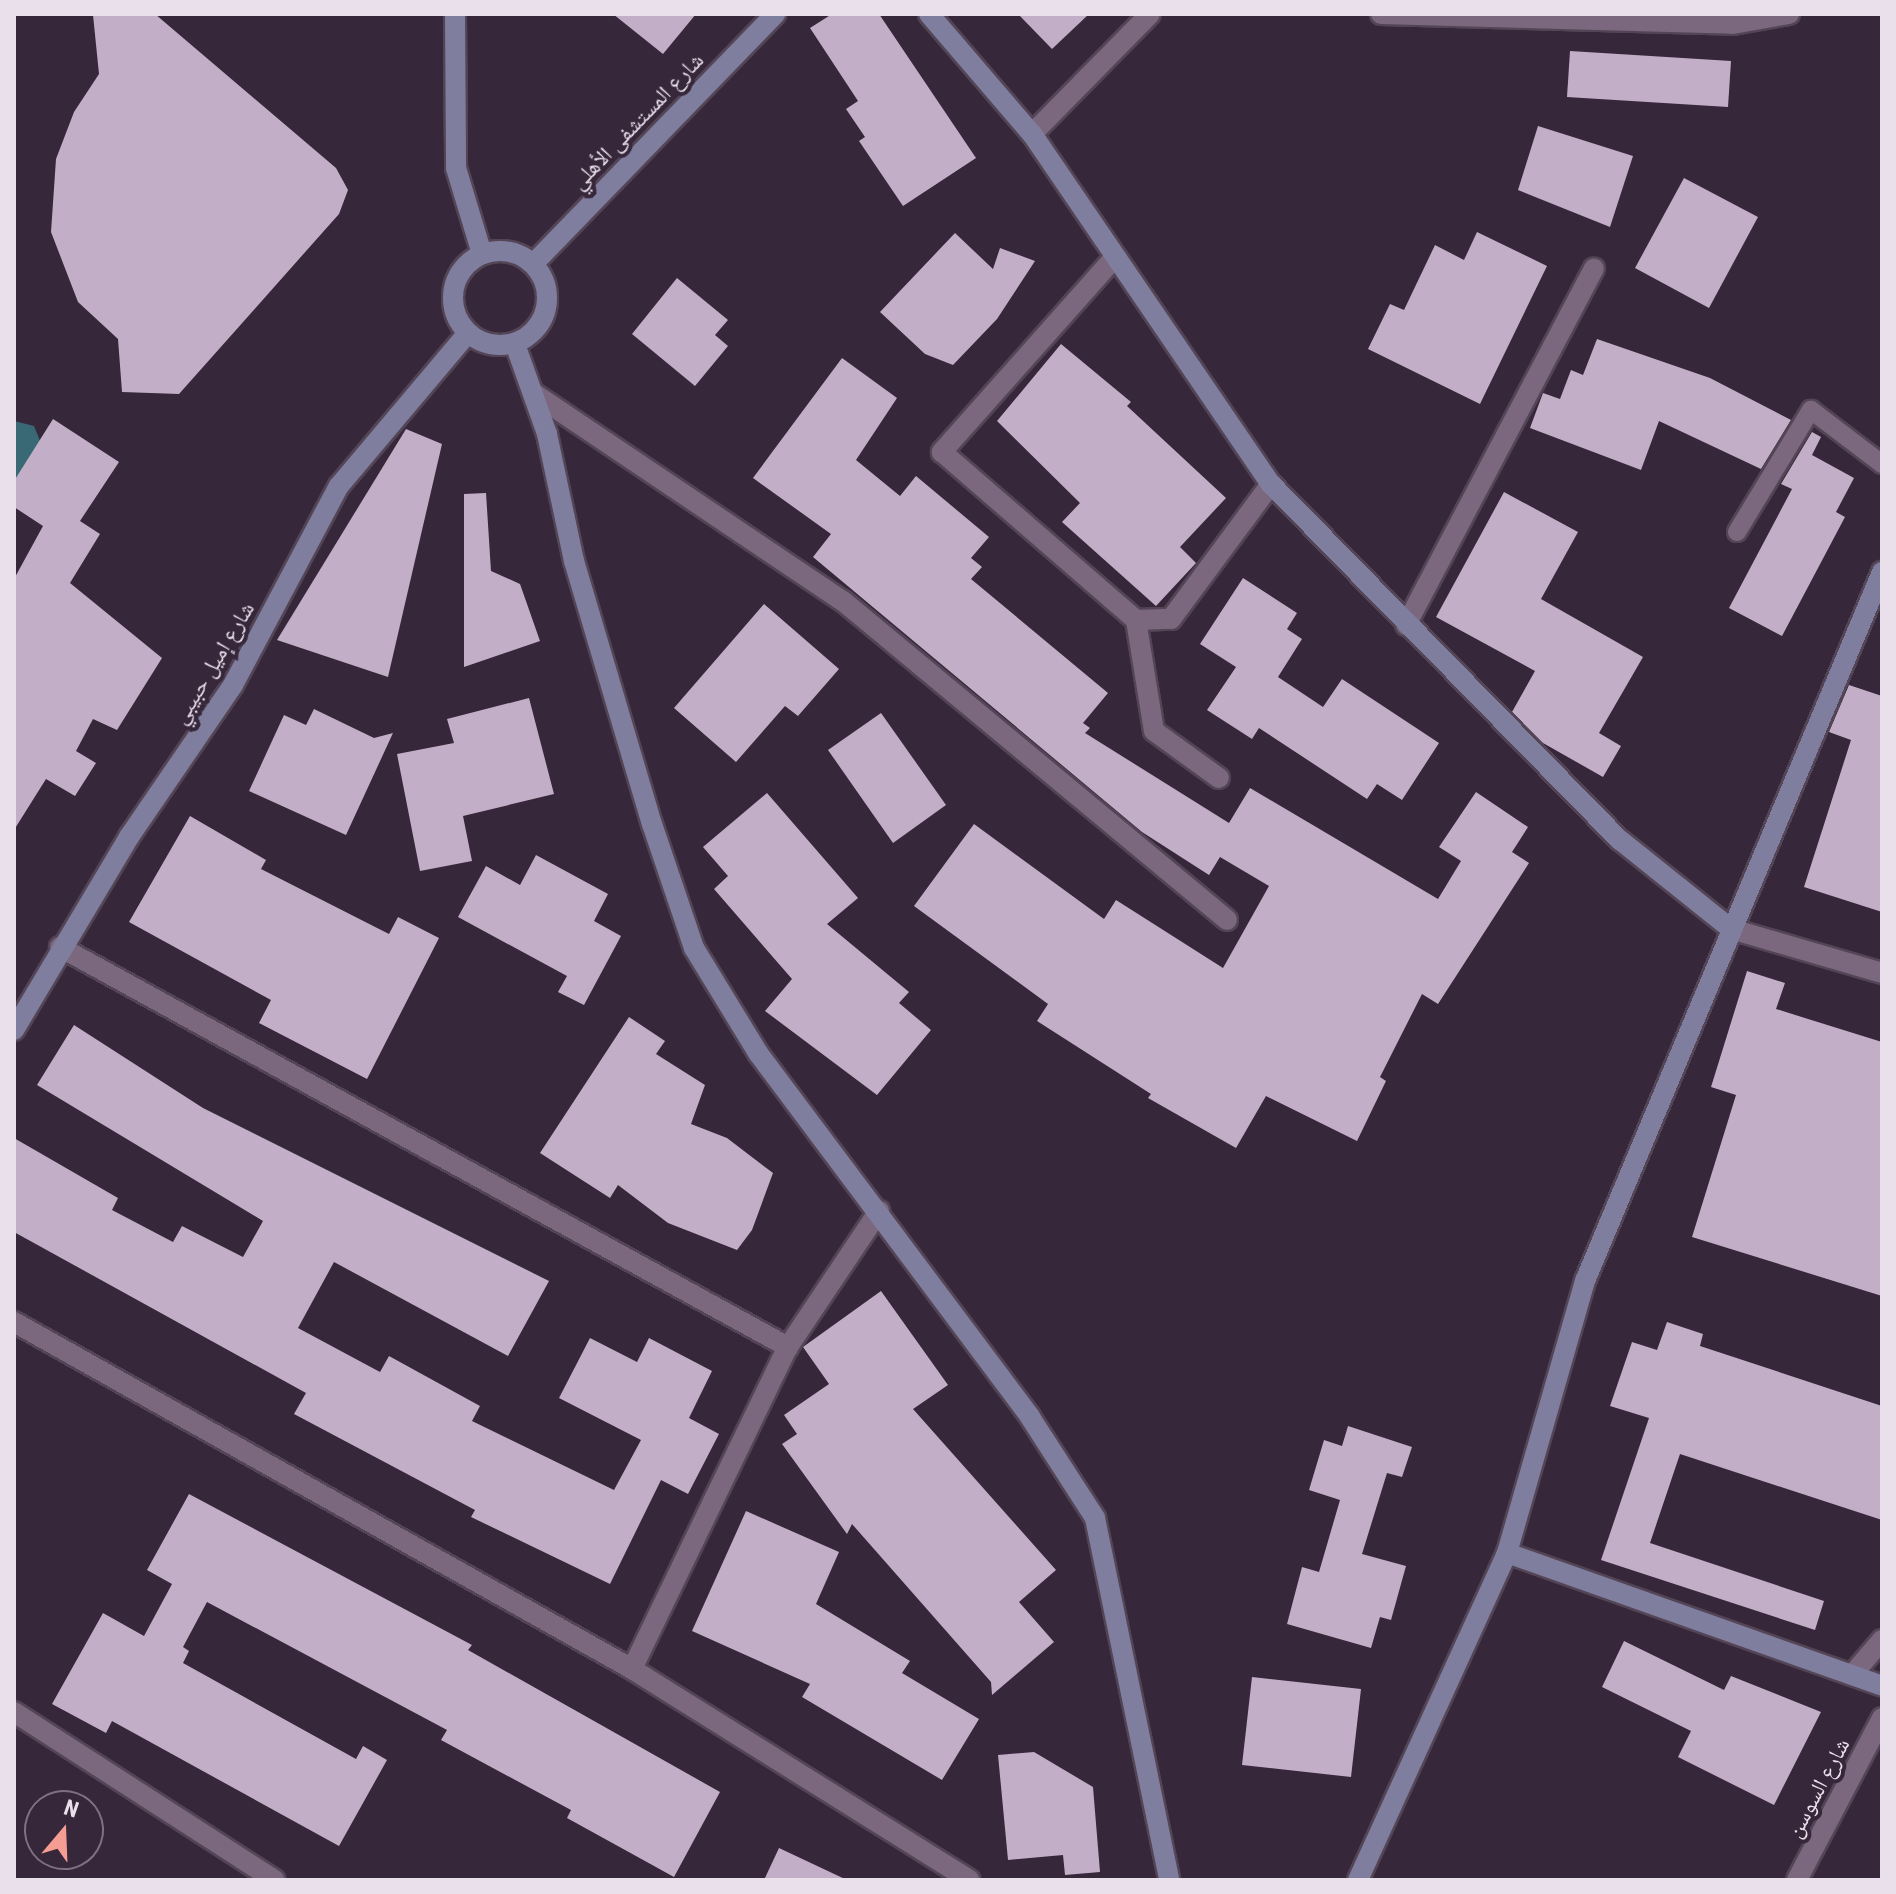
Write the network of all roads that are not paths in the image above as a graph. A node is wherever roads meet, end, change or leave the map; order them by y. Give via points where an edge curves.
1 (455, 14) edge
2 (775, 14) edge
3 (929, 14) edge
4 (1150, 14) edge
5 (1381, 14) edge
6 (1789, 14) edge
7 (1032, 134) junction
8 (482, 254) junction
9 (1115, 257) junction
10 (534, 263) junction
11 (1594, 268) dead end
12 (468, 333) junction
13 (515, 344) junction
14 (533, 393) junction
15 (1882, 464) edge
16 (1271, 484) junction
17 (1737, 532) dead end
18 (1882, 572) edge
19 (1136, 620) junction
20 (1406, 625) junction
21 (1219, 778) dead end
22 (1227, 920) dead end
23 (1731, 929) junction
24 (60, 947) junction
25 (1882, 973) edge
26 (14, 1030) edge
27 (879, 1211) junction
28 (14, 1322) edge
29 (788, 1347) junction
30 (1507, 1553) junction
31 (1882, 1640) edge
32 (632, 1669) junction
33 (1852, 1675) junction
34 (1882, 1686) edge
35 (14, 1712) edge
36 (1882, 1718) edge
37 (275, 1880) edge
38 (970, 1880) edge
39 (1169, 1880) edge
40 (1358, 1880) edge
41 (1797, 1880) edge

1 - 8 street via 456,168
2 - 10 street, شارع المستشفى الأهلي
3 - 7 street
4 - 7 street
5 - 6 street via 1733,24
7 - 9 street
8 - 10 street via 518,254
8 - 12 street via 456,280 456,317
9 - 16 street
9 - 19 street via 942,452
10 - 13 street via 548,298 545,316
11 - 20 street via 1530,379
12 - 13 street via 483,343
12 - 24 street, شارع إميل حبيبي via 339,486 233,685
13 - 14 street
14 - 22 street via 843,601
14 - 27 street via 579,575 694,948 758,1053
15 - 17 lane via 1811,410
16 - 19 street via 1171,619
16 - 20 street
18 - 23 street
19 - 21 street via 1154,731
20 - 23 street via 1620,840
23 - 25 street
23 - 30 street via 1585,1281
24 - 26 street, شارع إميل حبيبي
24 - 29 street
27 - 29 street
27 - 39 street via 1030,1417 1095,1518
28 - 32 street
29 - 32 street
30 - 33 street
30 - 40 street
31 - 33 street
32 - 38 street
33 - 34 street
35 - 37 street
36 - 41 street, شارع السوسن

